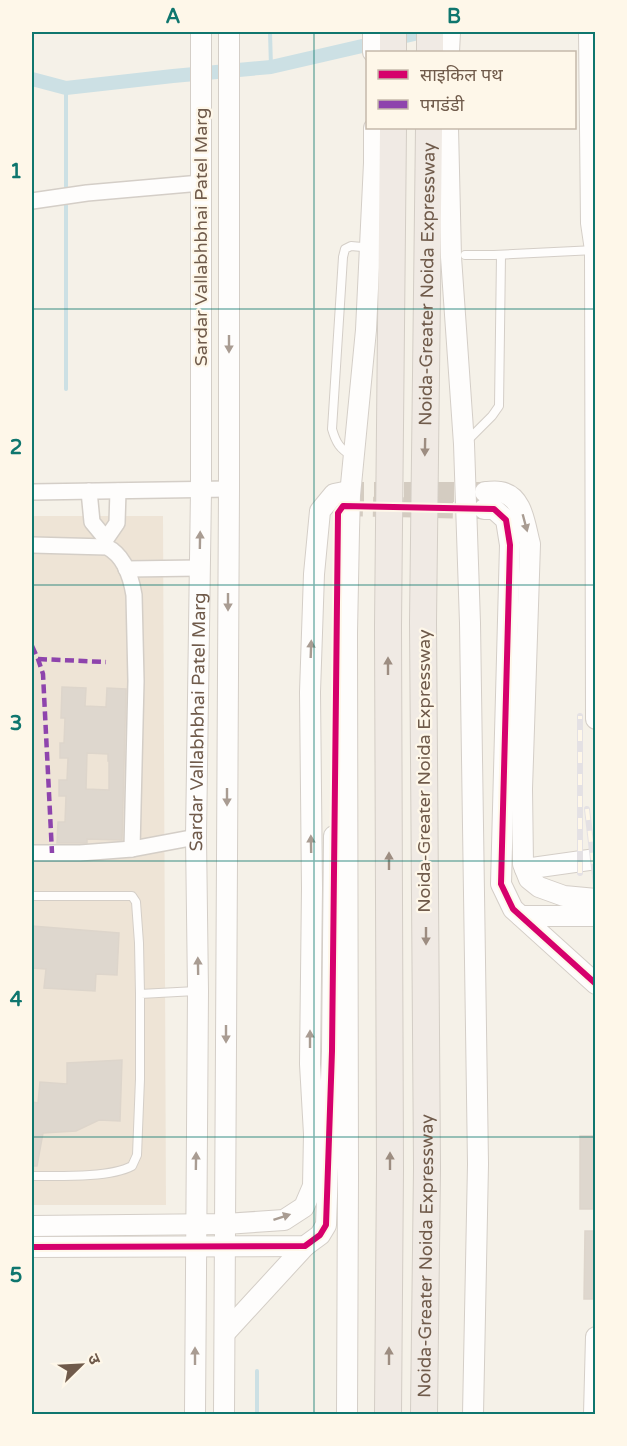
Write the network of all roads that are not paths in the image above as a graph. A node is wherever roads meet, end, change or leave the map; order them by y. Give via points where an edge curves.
1 (201, 32) edge
2 (229, 32) edge
3 (373, 32) edge
4 (393, 32) edge
5 (430, 32) edge
6 (450, 32) edge
7 (590, 32) edge
8 (373, 51) edge
9 (393, 51) edge
10 (430, 51) edge
11 (449, 51) edge
12 (374, 129) edge
13 (393, 129) edge
14 (429, 129) edge
15 (448, 129) edge
16 (438, 157) junction
17 (383, 162) junction
18 (201, 179) junction
19 (32, 201) edge
20 (362, 247) dead end
21 (595, 250) edge
22 (465, 255) dead end
23 (501, 255) junction
24 (464, 444) junction
25 (354, 457) junction
26 (229, 489) junction
27 (201, 490) junction
28 (89, 491) junction
29 (118, 491) junction
30 (32, 492) edge
31 (107, 543) junction
32 (32, 545) edge
33 (200, 568) junction
34 (126, 569) junction
35 (596, 719) edge
36 (196, 837) junction
37 (132, 849) junction
38 (32, 853) edge
39 (596, 859) edge
40 (525, 870) junction
41 (32, 896) edge
42 (596, 899) edge
43 (521, 915) junction
44 (596, 916) edge
45 (596, 984) edge
46 (198, 991) junction
47 (140, 994) junction
48 (32, 1176) edge
49 (196, 1224) junction
50 (225, 1224) junction
51 (32, 1226) edge
52 (32, 1246) edge
53 (195, 1246) junction
54 (225, 1246) junction
55 (304, 1246) junction
56 (225, 1333) junction
57 (596, 1337) edge
58 (195, 1414) edge
59 (224, 1414) edge
60 (347, 1414) edge
61 (388, 1414) edge
62 (424, 1414) edge
63 (473, 1414) edge
64 (594, 1414) edge

1 - 18 street, Sardar Vallabhbhai Patel Marg
2 -> 26 street, Sardar Vallabhbhai Patel Marg
3 - 8 street
4 - 9 highway
5 - 10 highway
6 - 11 street
7 - 21 street via 591,223
12 - 17 street
13 - 17 highway, Noida-Greater Noida Expressway
14 - 16 highway, Noida-Greater Noida Expressway
15 - 16 street
16 - 24 street via 451,257
16 -> 62 highway, Noida-Greater Noida Expressway via 423,622 427,1156
17 - 25 street
61 -> 17 highway, Noida-Greater Noida Expressway via 388,626
18 - 19 street
18 - 27 street, Sardar Vallabhbhai Patel Marg
20 - 25 lane via 345,249 343,257 332,429 341,450
21 - 23 lane
21 - 35 street
22 - 23 lane
23 - 24 lane via 498,406
24 - 63 street via 478,1164
25 - 60 street via 347,633
26 - 27 street
26 -> 50 street, Sardar Vallabhbhai Patel Marg
27 - 29 street
33 -> 27 street, Sardar Vallabhbhai Patel Marg
28 - 29 street
28 - 30 street
28 - 31 street via 92,522
29 - 31 street via 117,523
31 - 32 street
31 - 34 street
33 - 34 street
33 - 36 street, Sardar Vallabhbhai Patel Marg
34 - 37 street via 134,595 136,681
36 - 37 street
46 -> 36 street, Sardar Vallabhbhai Patel Marg
37 - 38 street
39 - 40 street
40 - 42 street via 539,888 564,896
43 -> 40 street via 513,909 501,884 510,545 507,520 484,500 502,492 514,498 520,507 530,544 522,789
41 - 47 lane via 132,896 137,912
43 - 44 street
43 - 45 street
46 - 47 lane
49 -> 46 street, Sardar Vallabhbhai Patel Marg
47 - 48 lane via 137,1155 132,1166 114,1172
49 - 50 street
49 - 51 street
49 - 53 street, Sardar Vallabhbhai Patel Marg
50 - 54 street, Sardar Vallabhbhai Patel Marg
50 -> 55 street via 284,1220 304,1207 314,1186 310,1064 310,692 320,511 334,494 344,499 338,513 332,1051 326,1225 320,1235
52 - 53 street
53 - 54 street
58 -> 53 street, Sardar Vallabhbhai Patel Marg
54 - 55 street
54 - 56 street, Sardar Vallabhbhai Patel Marg
55 - 56 street
56 - 59 street, Sardar Vallabhbhai Patel Marg
57 - 64 street

